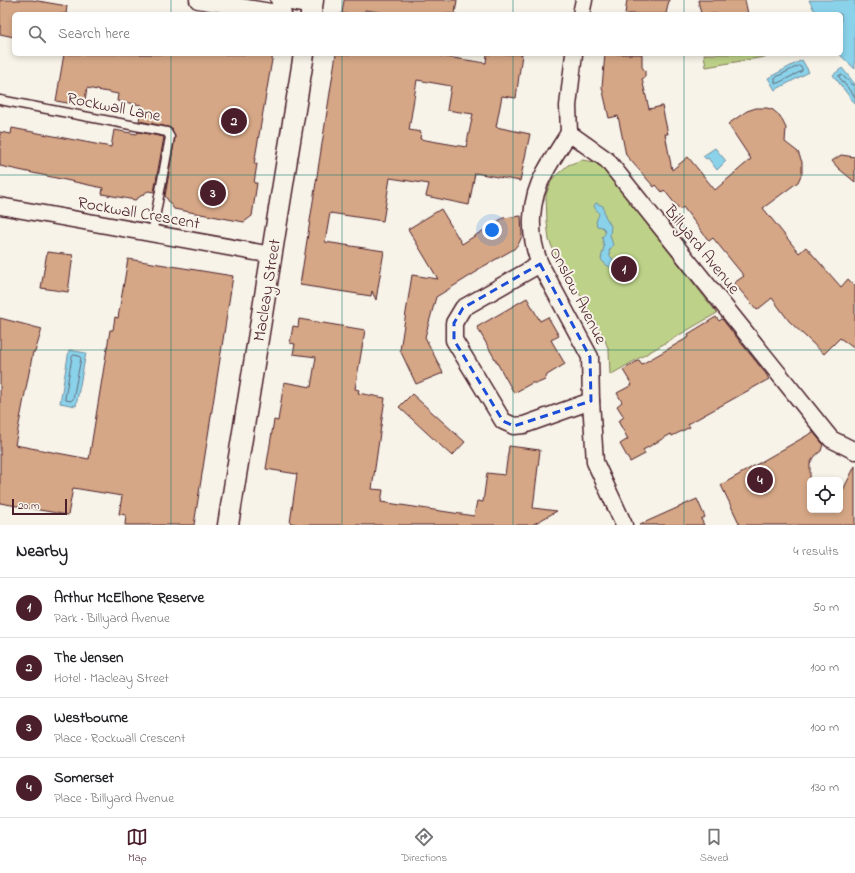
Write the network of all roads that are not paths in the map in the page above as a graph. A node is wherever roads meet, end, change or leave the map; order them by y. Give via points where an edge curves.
1 (198, 0) edge
2 (279, 0) edge
3 (584, 0) edge
4 (312, 6) edge
5 (271, 12) edge
6 (581, 12) edge
7 (304, 56) edge
8 (574, 56) edge
9 (0, 100) edge
10 (570, 133) junction
11 (0, 206) edge
12 (152, 234) junction
13 (272, 255) junction
14 (540, 264) junction
15 (591, 401) junction
16 (855, 451) edge
17 (228, 525) edge
18 (624, 525) edge

1 - 5 street
2 - 4 street
3 - 6 street
7 - 13 street, Macleay Street
8 - 10 street via 568,106
9 - 12 lane, Rockwall Lane via 167,132 170,137
10 - 14 street, Onslow Avenue via 544,174 534,199 531,228
10 - 16 street, Billyard Avenue via 607,160 831,439
11 - 12 street, Rockwall Crescent
12 - 13 street, Rockwall Crescent
13 - 17 street, Macleay Street
14 - 15 street, Onslow Avenue via 590,357
14 - 15 street via 463,308 454,323 454,340 503,421 514,426 524,425
15 - 18 street, Onslow Avenue via 595,462

